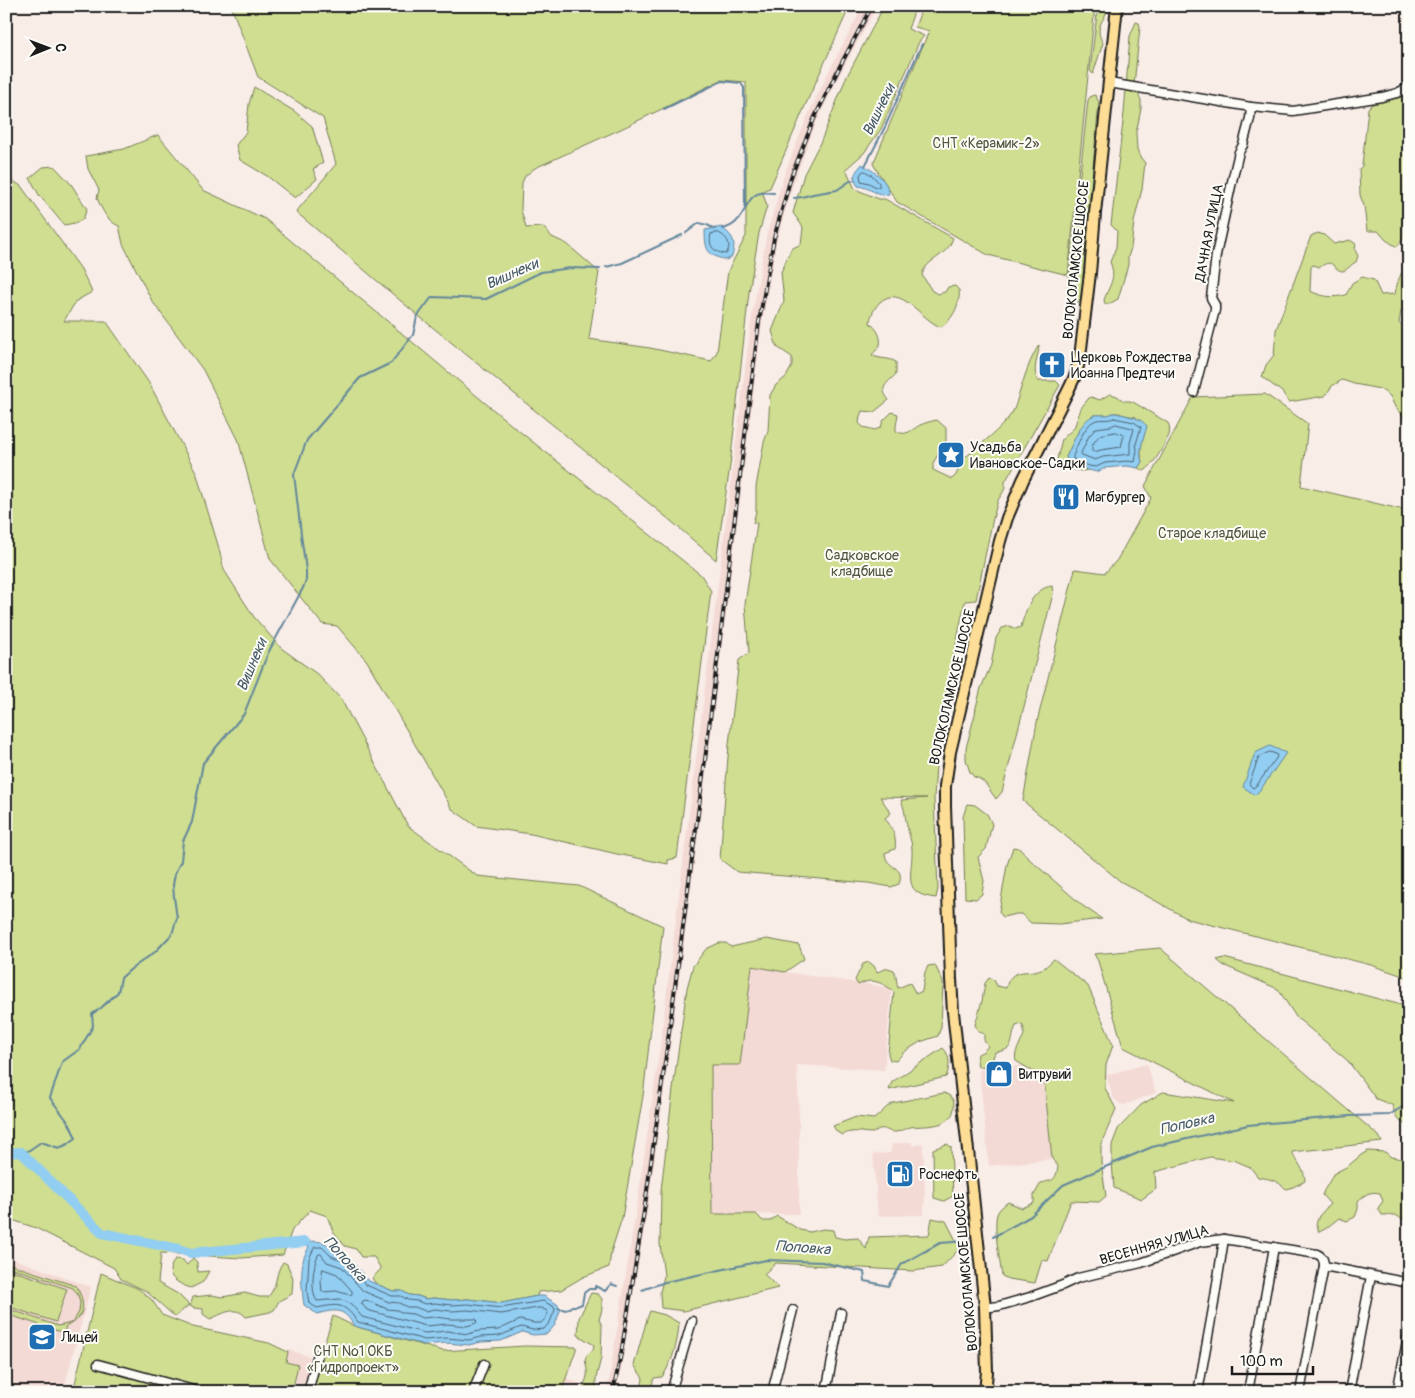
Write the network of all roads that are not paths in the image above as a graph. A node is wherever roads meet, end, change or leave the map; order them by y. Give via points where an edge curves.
1 (1117, 6) edge
2 (1124, 6) edge
3 (1112, 83) junction
4 (1409, 87) edge
5 (1251, 107) junction
6 (1194, 392) dead end
7 (1224, 1239) junction
8 (1274, 1247) junction
9 (1324, 1266) junction
10 (1371, 1276) junction
11 (1409, 1283) edge
12 (991, 1307) junction
13 (793, 1310) dead end
14 (841, 1313) dead end
15 (692, 1321) dead end
16 (1409, 1331) edge
17 (318, 1354) dead end
18 (98, 1364) dead end
19 (484, 1364) dead end
20 (201, 1392) edge
21 (308, 1392) edge
22 (473, 1392) edge
23 (671, 1392) edge
24 (772, 1392) edge
25 (826, 1392) edge
26 (985, 1392) edge
27 (991, 1392) edge
28 (1198, 1392) edge
29 (1248, 1392) edge
30 (1300, 1392) edge
31 (1349, 1392) edge
32 (1397, 1392) edge

1 - 3 main road, ВОЛОКОЛАМСКОЕ ШОССЕ
2 - 3 main road, ВОЛОКОЛАМСКОЕ ШОССЕ
3 - 5 street
3 - 12 main road, ВОЛОКОЛАМСКОЕ ШОССЕ via 1086,357 1075,391 1013,520 953,769 952,835 959,1011
3 - 26 main road, ВОЛОКОЛАМСКОЕ ШОССЕ via 1076,374 1007,518 958,716 945,786 951,979 985,1298
4 - 5 street via 1382,97 1304,110
5 - 6 street, ДАЧНАЯ УЛИЦА via 1216,255 1211,298 1215,310
7 - 8 street, ВЕСЕННЯЯ УЛИЦА
7 - 12 street, ВЕСЕННЯЯ УЛИЦА via 1200,1242 1141,1263 1078,1278 1030,1297
7 - 28 street
8 - 9 street, ВЕСЕННЯЯ УЛИЦА via 1317,1254 1324,1261
8 - 29 street
9 - 10 street, ВЕСЕННЯЯ УЛИЦА
9 - 30 street
10 - 11 street, ВЕСЕННЯЯ УЛИЦА
10 - 31 street
12 - 27 main road, ВОЛОКОЛАМСКОЕ ШОССЕ
13 - 24 street
14 - 25 street
15 - 23 street
16 - 32 street
17 - 21 street
18 - 20 street
19 - 22 street

